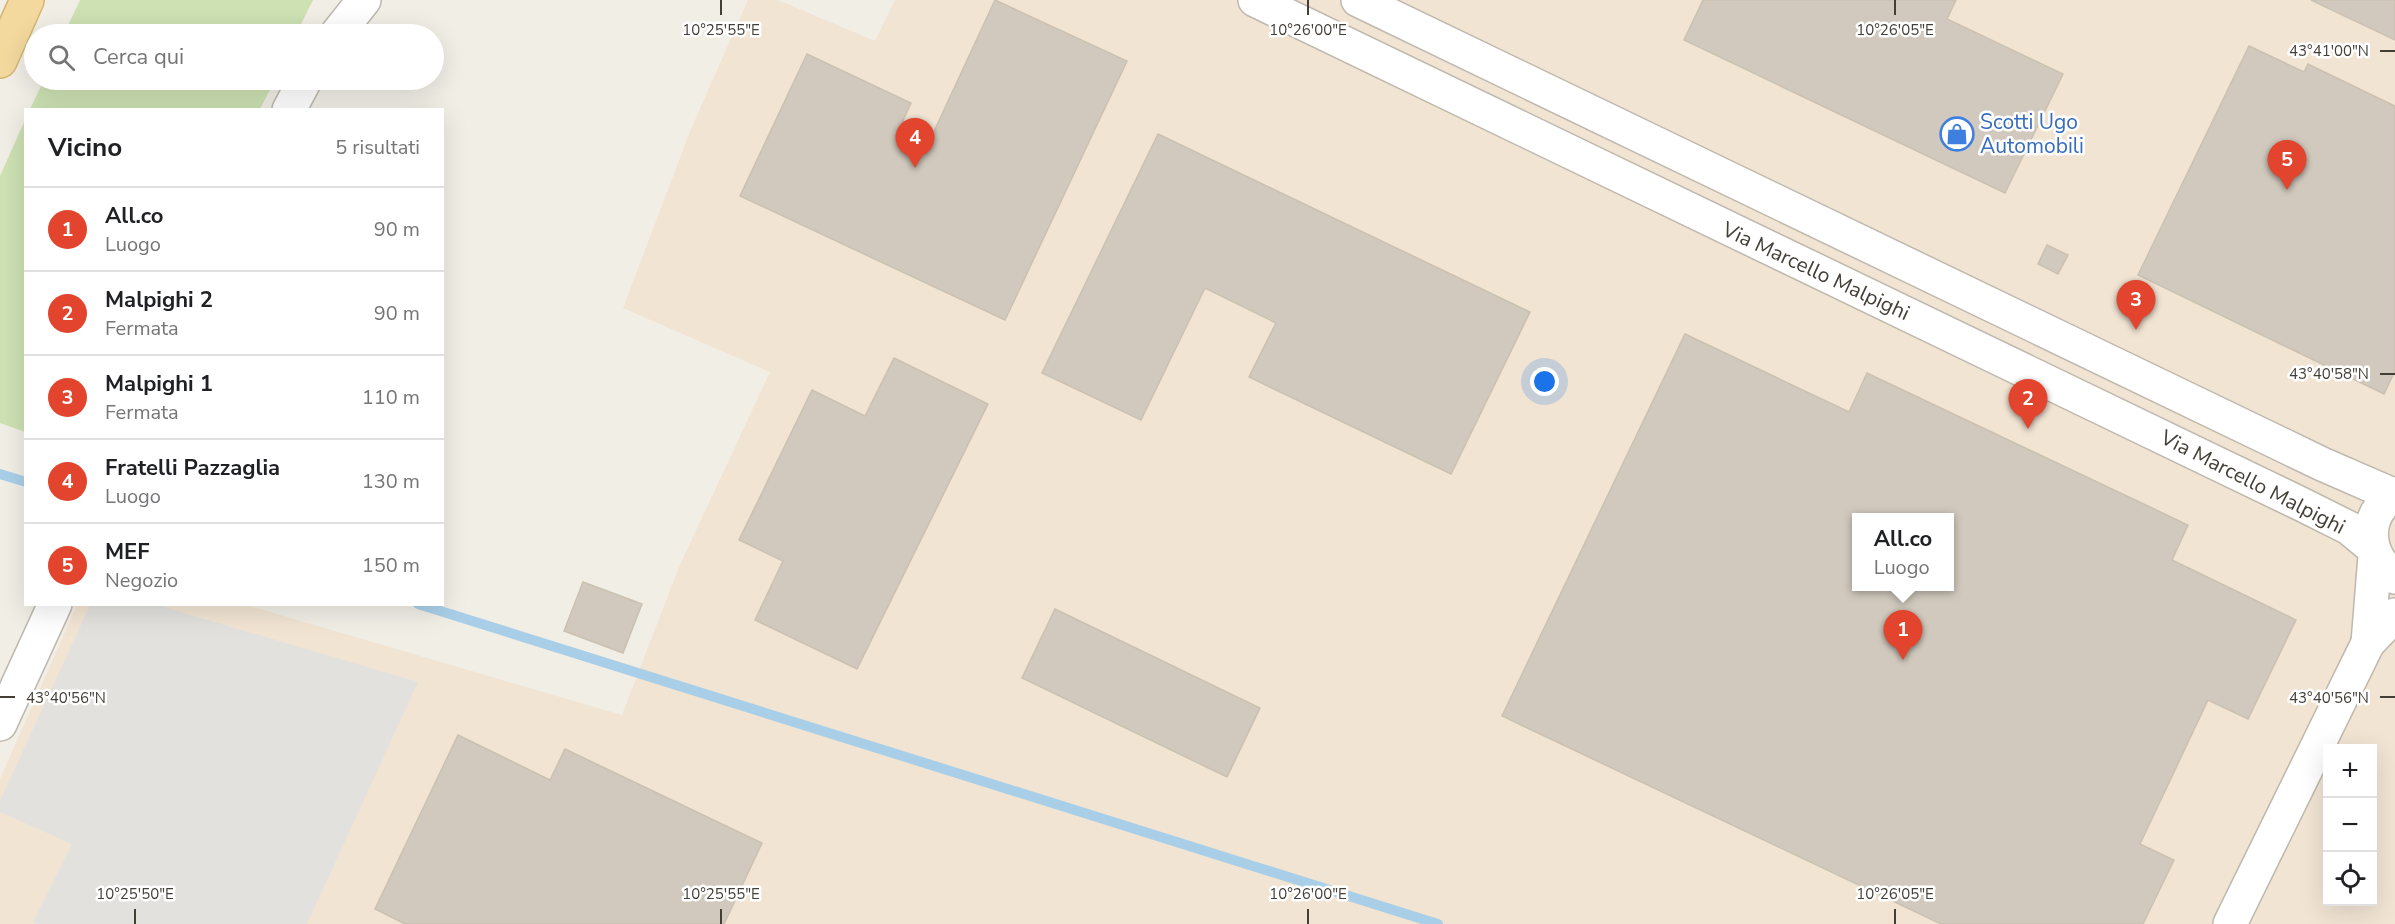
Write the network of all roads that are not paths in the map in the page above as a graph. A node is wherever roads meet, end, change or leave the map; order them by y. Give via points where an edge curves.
1 (27, 0) edge
2 (364, 0) edge
3 (1255, 0) edge
4 (1358, 0) edge
5 (345, 24) edge
6 (0, 61) edge
7 (300, 90) edge
8 (291, 108) edge
9 (2394, 495) edge
10 (2381, 560) edge
11 (54, 606) edge
12 (2395, 615) edge
13 (2368, 643) junction
14 (0, 724) edge
15 (2230, 924) edge

1 - 6 main road
2 - 5 street
3 - 10 street, Via Marcello Malpighi via 2291,499 2349,528
4 - 9 street, Via Marcello Malpighi via 2322,464
7 - 8 street
9 - 10 street via 2377,512 2372,530
10 - 13 street
11 - 14 street
12 - 13 street
13 - 15 street

